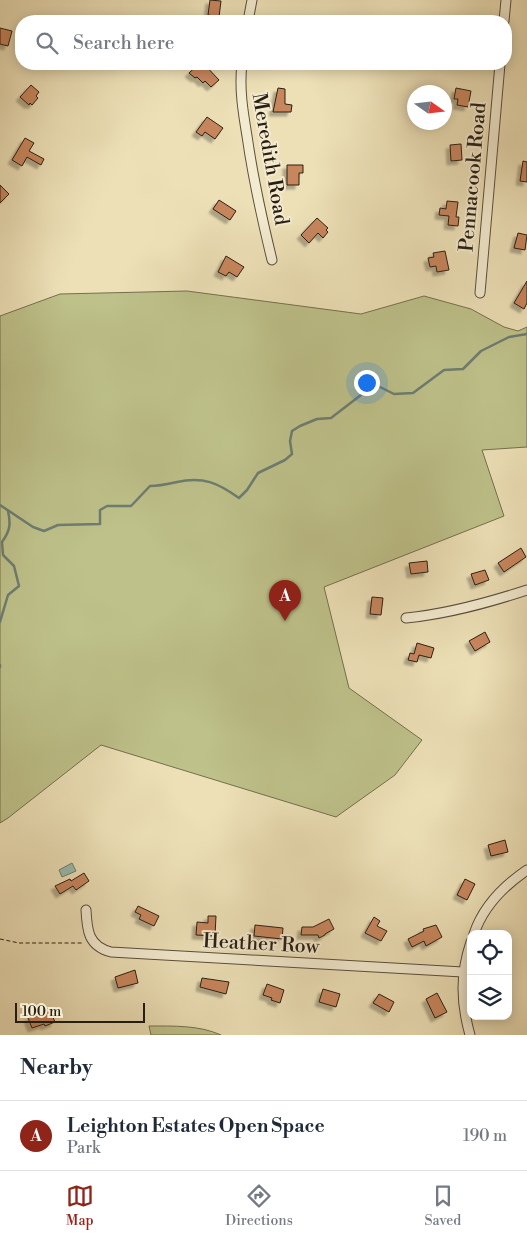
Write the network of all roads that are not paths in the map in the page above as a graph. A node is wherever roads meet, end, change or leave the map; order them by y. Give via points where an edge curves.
1 (252, 0) edge
2 (506, 0) edge
3 (249, 15) edge
4 (505, 15) edge
5 (242, 70) edge
6 (499, 70) edge
7 (272, 260) dead end
8 (480, 293) dead end
9 (527, 590) edge
10 (406, 618) dead end
11 (527, 870) edge
12 (86, 910) dead end
13 (476, 930) edge
14 (467, 957) edge
15 (463, 972) junction
16 (470, 1035) edge

1 - 3 street
2 - 4 street
5 - 7 street, Meredith Road via 241,96 250,159
6 - 8 street, Pennacook Road
9 - 10 street via 480,606
11 - 13 street via 512,880 492,902
12 - 15 street, Heather Row via 88,933 95,943 111,952
14 - 15 street
15 - 16 street via 462,996

